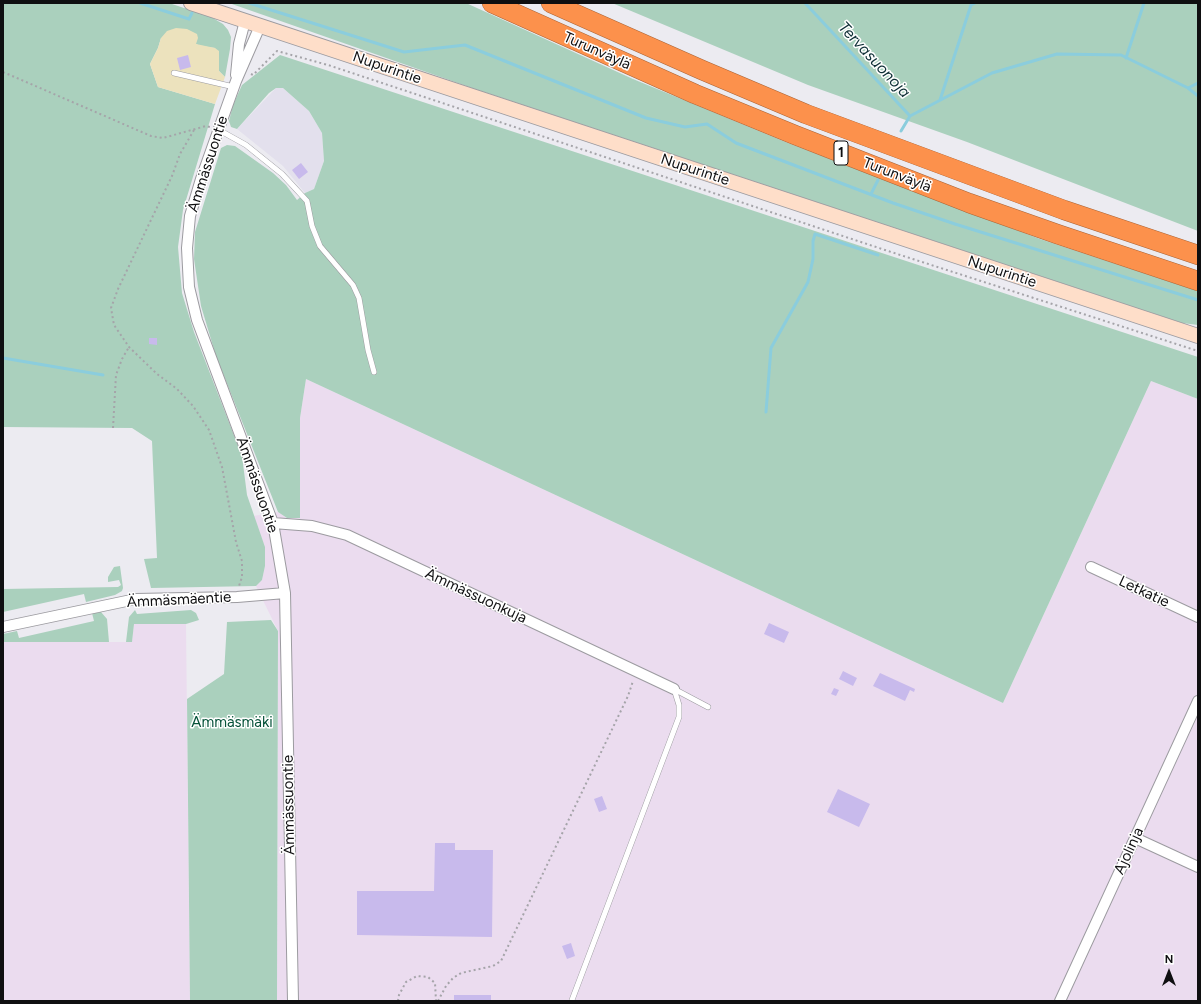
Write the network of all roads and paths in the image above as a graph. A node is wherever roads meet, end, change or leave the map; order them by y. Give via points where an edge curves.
1 (192, 3) edge
2 (492, 3) edge
3 (552, 3) edge
4 (245, 20) junction
5 (260, 26) junction
6 (3, 72) edge
7 (174, 73) dead end
8 (237, 80) junction
9 (194, 130) junction
10 (219, 130) junction
11 (1198, 255) edge
12 (1198, 281) edge
13 (1198, 336) edge
14 (130, 348) junction
15 (1198, 351) edge
16 (374, 372) dead end
17 (113, 428) dead end
18 (273, 523) junction
19 (1091, 567) dead end
20 (285, 593) junction
21 (236, 597) junction
22 (1198, 617) edge
23 (3, 627) edge
24 (632, 670) junction
25 (674, 689) junction
26 (1198, 701) edge
27 (708, 707) dead end
28 (1135, 838) junction
29 (1198, 867) edge
30 (572, 1000) dead end
31 (293, 1001) edge
32 (398, 1001) edge
33 (437, 1001) edge
34 (1060, 1001) edge

1 - 4 main road, Nupurintie
2 - 12 highway, Turunväylä / 1 via 688,91 795,135 983,208
3 - 11 highway, Turunväylä / 1 via 806,114 1064,210
4 - 5 main road, Nupurintie
4 - 8 street, Ämmässuontie via 239,44
5 - 8 street, Ämmässuontie
5 - 13 main road, Nupurintie
6 - 9 path via 152,136 163,138
7 - 8 lane
8 - 10 street, Ämmässuontie
8 - 15 path via 253,75 277,51 328,65
9 - 10 path via 206,126
9 - 14 path via 180,154 118,288 112,308 114,325
10 - 16 lane via 258,154 282,174 307,201 312,226 320,246 353,285 359,298
10 - 18 street, Ämmässuontie via 190,216 187,248 189,287 197,320
14 - 17 path via 116,374
14 - 21 path via 156,374 177,388 194,406 209,430 222,467 242,561 242,577
18 - 20 street, Ämmässuontie
18 - 24 street, Ämmässuonkuja via 312,526 346,535
19 - 22 street, Letkatie
20 - 21 street, Ämmäsmäentie
20 - 31 street, Ämmässuontie
21 - 23 street, Ämmäsmäentie via 136,599
24 - 25 street, Ämmässuonkuja
24 - 33 path via 632,686 628,696 501,961 493,966 461,973 446,986
25 - 27 lane
25 - 30 lane via 679,705 679,717
26 - 28 street, Ajolinja
28 - 29 street
28 - 34 street, Ajolinja
32 - 33 path via 406,982 417,976 428,977 436,983

